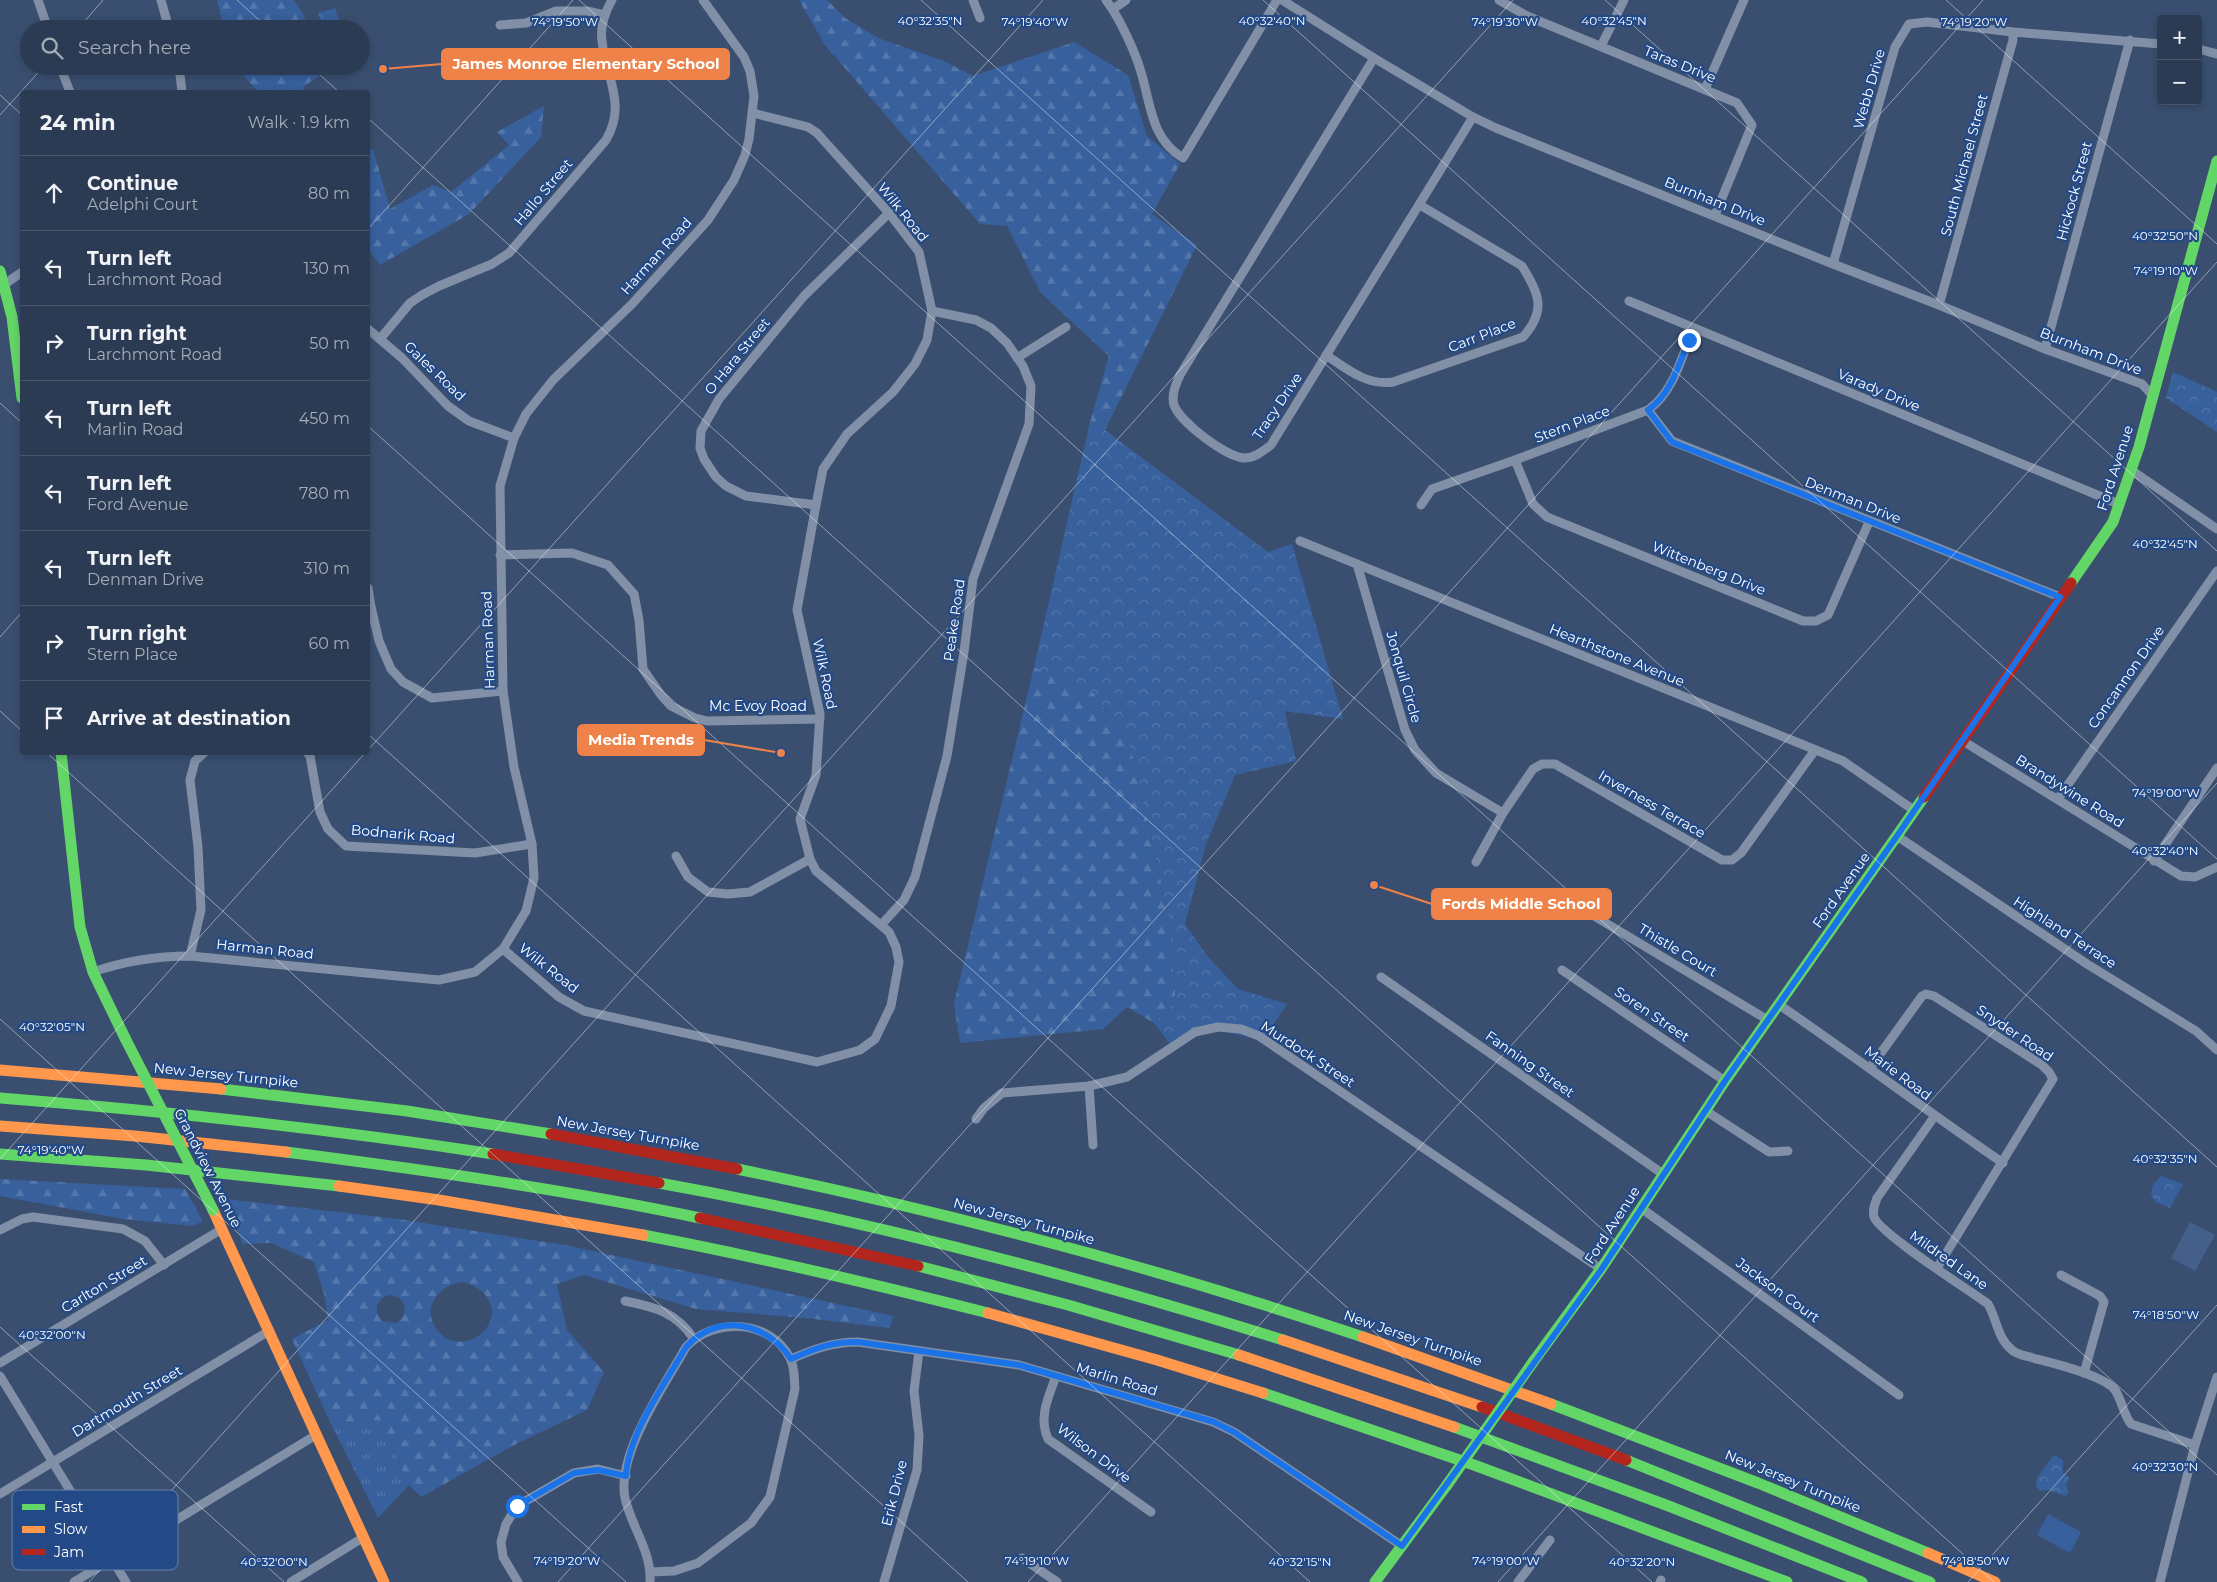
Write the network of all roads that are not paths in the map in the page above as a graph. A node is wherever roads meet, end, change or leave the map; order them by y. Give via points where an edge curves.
1 (38, 0) edge
2 (161, 0) edge
3 (612, 0) edge
4 (703, 0) edge
5 (973, 0) edge
6 (1106, 0) edge
7 (1126, 0) edge
8 (1277, 0) edge
9 (1282, 0) edge
10 (1499, 0) edge
11 (1624, 0) edge
12 (1744, 0) edge
13 (1113, 9) junction
14 (605, 15) junction
15 (980, 18) dead end
16 (45, 20) edge
17 (167, 20) edge
18 (500, 25) dead end
19 (2013, 32) junction
20 (2130, 40) junction
21 (2157, 43) edge
22 (1601, 46) junction
23 (2202, 50) edge
24 (2217, 54) edge
25 (1374, 58) junction
26 (63, 75) edge
27 (180, 75) edge
28 (1705, 89) junction
29 (69, 90) edge
30 (182, 90) edge
31 (754, 113) junction
32 (1473, 117) junction
33 (2217, 161) edge
34 (1420, 205) junction
35 (889, 213) junction
36 (1715, 215) junction
37 (1833, 264) junction
38 (0, 271) edge
39 (20, 273) edge
40 (5, 284) junction
41 (1629, 301) dead end
42 (1940, 304) junction
43 (932, 310) junction
44 (1066, 327) dead end
45 (1694, 328) junction
46 (370, 331) edge
47 (380, 339) junction
48 (2045, 349) junction
49 (1326, 356) junction
50 (1017, 358) junction
51 (20, 385) edge
52 (2153, 396) junction
53 (1648, 410) junction
54 (514, 438) junction
55 (1516, 460) junction
56 (2131, 470) junction
57 (2119, 504) junction
58 (816, 505) junction
59 (1421, 505) dead end
60 (1869, 522) junction
61 (2217, 529) edge
62 (1300, 540) dead end
63 (500, 555) junction
64 (1357, 564) junction
65 (2217, 571) edge
66 (2060, 597) junction
67 (370, 607) edge
68 (503, 691) junction
69 (820, 719) junction
70 (1962, 741) junction
71 (1816, 750) junction
72 (61, 755) edge
73 (202, 755) edge
74 (309, 755) edge
75 (2217, 768) edge
76 (2058, 799) junction
77 (1915, 811) junction
78 (1503, 813) junction
79 (1897, 836) junction
80 (532, 844) junction
81 (676, 856) dead end
82 (810, 859) junction
83 (2154, 861) junction
84 (1476, 862) dead end
85 (2217, 868) edge
86 (1574, 904) dead end
87 (881, 925) junction
88 (503, 949) junction
89 (190, 956) junction
90 (1562, 970) dead end
91 (93, 972) junction
92 (1380, 977) dead end
93 (1778, 1004) junction
94 (1768, 1020) junction
95 (2217, 1050) edge
96 (1870, 1068) junction
97 (0, 1070) edge
98 (1725, 1081) junction
99 (1089, 1086) junction
100 (0, 1098) edge
101 (1706, 1111) junction
102 (1934, 1117) junction
103 (976, 1120) dead end
104 (0, 1126) edge
105 (1093, 1145) dead end
106 (1788, 1151) dead end
107 (0, 1154) edge
108 (2003, 1163) junction
109 (1663, 1174) junction
110 (1641, 1208) junction
111 (222, 1228) junction
112 (0, 1230) edge
113 (164, 1265) junction
114 (1937, 1268) junction
115 (1601, 1270) junction
116 (2061, 1275) dead end
117 (626, 1300) dead end
118 (269, 1331) junction
119 (694, 1339) junction
120 (919, 1350) junction
121 (791, 1359) junction
122 (0, 1363) edge
123 (2084, 1373) junction
124 (0, 1376) edge
125 (1056, 1376) junction
126 (2217, 1376) edge
127 (1899, 1394) dead end
128 (316, 1435) junction
129 (2195, 1445) junction
130 (53, 1462) junction
131 (626, 1476) junction
132 (70, 1490) edge
133 (0, 1494) edge
134 (1151, 1512) dead end
135 (178, 1519) edge
136 (364, 1537) junction
137 (1550, 1540) dead end
138 (1402, 1546) junction
139 (1022, 1558) dead end
140 (94, 1570) edge
141 (119, 1570) edge
142 (650, 1572) junction
143 (74, 1582) edge
144 (126, 1582) edge
145 (291, 1582) edge
146 (384, 1582) edge
147 (518, 1582) edge
148 (650, 1582) edge
149 (884, 1582) edge
150 (1057, 1582) edge
151 (1375, 1582) edge
152 (1518, 1582) edge
153 (1787, 1582) edge
154 (1862, 1582) edge
155 (1930, 1582) edge
156 (1995, 1582) edge
157 (2160, 1582) edge

1 - 16 street
2 - 17 street
3 - 14 street, Hallo Street
4 - 31 street, Harman Road via 744,57 753,86
5 - 15 street
6 - 13 street
7 - 13 street
8 - 13 street via 1183,158 1174,153 1157,132 1141,71
9 - 25 street, Burnham Drive
10 - 22 street, Taras Drive via 1527,16
11 - 22 street
12 - 28 street
14 - 18 street via 588,11 556,11 526,23
14 - 47 street, Hallo Street via 602,40 616,108 606,140 509,253 492,264 422,295 405,309
19 - 20 street, Webb Drive
19 - 37 street, Webb Drive via 1927,22 1910,24 1895,46
19 - 42 street, South Michael Street
20 - 21 street, Webb Drive
20 - 48 street, Hickock Street
22 - 28 street, Taras Drive
23 - 24 street
25 - 32 street, Burnham Drive
25 - 49 street, Tracy Drive via 1180,374 1174,389 1174,404 1197,431 1230,455 1245,458 1260,454 1271,444
26 - 29 street
27 - 30 street
28 - 36 street, Taras Drive via 1737,103 1752,125
31 - 35 street, Wilk Road via 808,126
31 - 54 street, Harman Road via 739,169 708,220 632,304 553,380 526,414
32 - 34 street, Tracy Drive
32 - 36 street, Burnham Drive
33 - 52 main road, Ford Avenue
34 - 49 street, Tracy Drive
34 - 49 street, Carr Place via 1522,266 1539,304 1535,323 1522,337 1393,382 1379,384 1366,380
35 - 43 street, Wilk Road via 919,252
35 - 58 street, O Hara Street via 804,296 719,399 701,431 700,448 704,459 726,486 746,496
36 - 37 street, Burnham Drive
37 - 42 street, Burnham Drive
38 - 40 main road
39 - 40 street
40 - 51 main road
41 - 45 street, Varady Drive
42 - 48 street, Burnham Drive
43 - 50 street, Peake Road via 976,320 991,328
43 - 58 street, Wilk Road via 927,340 915,364 893,392 848,434 824,468
44 - 50 street
45 - 53 street, Stern Place via 1672,381 1660,402
45 - 57 street, Varady Drive
46 - 47 street, Gales Road
47 - 54 street, Gales Road via 442,400 469,421
48 - 52 street, Burnham Drive via 2142,384
50 - 87 street, Peake Road via 1024,366 1031,386 1029,424 973,579 947,756 915,876 904,900
52 - 56 main road, Ford Avenue
53 - 55 street, Stern Place
53 - 60 street, Denman Drive via 1672,442
54 - 63 street, Harman Road via 500,486
55 - 59 street, Stern Place via 1432,489
55 - 60 street, Wittenberg Drive via 1532,504 1547,517 1803,621 1816,621 1828,615
56 - 57 main road, Ford Avenue
56 - 61 street
57 - 66 main road, Ford Avenue via 2113,522
58 - 69 street, Wilk Road via 797,610
60 - 66 street, Denman Drive
62 - 64 street, Hearthstone Avenue
63 - 68 street, Harman Road
63 - 69 street, Mc Evoy Road via 572,553 608,565 634,594 642,669 672,706 695,718
64 - 71 street, Hearthstone Avenue
64 - 78 street, Jonquil Circle via 1405,730 1415,750 1436,773
65 - 76 street, Concannon Drive
66 - 70 main road, Ford Avenue
67 - 68 street via 379,642 391,669 403,682 432,698
68 - 80 street, Harman Road via 514,767
69 - 82 street, Wilk Road via 816,775 800,819
70 - 76 street, Brandywine Road
70 - 77 main road, Ford Avenue
71 - 77 street, Hearthstone Avenue via 1843,761
71 - 78 street, Inverness Terrace via 1741,853 1732,860 1722,860 1555,764 1533,768
72 - 91 main road, Grandview Avenue via 78,913
73 - 89 street via 196,761 190,780 198,848 200,910
74 - 80 street, Bodnarik Road via 320,812 328,829 346,846 474,853
75 - 83 street
76 - 83 street, Brandywine Road
77 - 79 main road, Ford Avenue
78 - 84 street, Inverness Terrace
79 - 93 main road, Ford Avenue
79 - 95 street, Highland Terrace via 2087,964 2196,1031
80 - 88 street, Harman Road via 534,878 526,911
81 - 82 street via 688,877 708,892 728,894 750,892
82 - 87 street, Wilk Road via 816,871
83 - 85 street, Brandywine Road via 2181,876 2194,876
86 - 94 street, Thistle Court
87 - 88 street, Wilk Road via 892,938 898,956 891,1006 875,1039 860,1050 817,1062 584,1012 559,997
88 - 89 street, Harman Road via 475,972 439,980
89 - 91 street, Harman Road via 134,960
90 - 98 street, Soren Street
91 - 111 main road, Grandview Avenue, bridge
92 - 109 street, Fanning Street
93 - 94 main road, Ford Avenue
93 - 96 street, Marie Road
94 - 98 main road, Ford Avenue
96 - 102 street, Marie Road
96 - 108 street, Snyder Road via 1926,994 2042,1065 2049,1072 2051,1085
97 - 156 main road, New Jersey Turnpike via 276,1095 493,1125 716,1165 986,1225 1177,1278 1408,1351 1715,1466
98 - 101 main road, Ford Avenue
99 - 103 street, Murdock Street via 1002,1093 984,1108
99 - 105 street
99 - 115 street, Murdock Street via 1127,1077 1195,1032 1218,1027 1241,1029 1260,1036
100 - 155 main road via 166,1111 488,1153 704,1191 984,1254 1168,1305 1416,1385 1635,1465
101 - 106 street via 1769,1152
101 - 109 main road, Ford Avenue
102 - 108 street, Marie Road
102 - 114 street, Mildred Lane via 1878,1198 1873,1216 1879,1226 1896,1240
104 - 154 main road via 164,1138 484,1180 698,1218 974,1280 1244,1357 1388,1405 1709,1521
107 - 153 main road via 268,1179 470,1206 693,1245 888,1288 1072,1336 1308,1408 1529,1485
108 - 114 street, Snyder Road
109 - 110 main road, Ford Avenue
110 - 115 main road, Ford Avenue
110 - 127 street, Jackson Court
111 - 113 street, Carlton Street
111 - 118 main road, Grandview Avenue
112 - 113 street via 34,1217 123,1230 145,1240
113 - 122 street, Carlton Street
114 - 123 street, Mildred Lane via 1988,1304 2003,1342 2013,1352
115 - 138 main road, Ford Avenue, bridge
116 - 123 street via 2100,1296 2104,1302
117 - 119 street via 656,1308 675,1318
118 - 128 main road, Grandview Avenue
118 - 130 street, Dartmouth Street
119 - 121 street via 716,1328 752,1327 775,1340
119 - 131 street via 686,1347 638,1432 627,1459
120 - 121 street, Marlin Road via 839,1342 822,1345
120 - 125 street, Marlin Road via 1019,1365
120 - 149 street, Erik Drive via 914,1390 919,1436 917,1470
121 - 142 street via 795,1389 770,1497 751,1523 698,1563 674,1571
123 - 129 street, Mildred Lane via 2106,1382 2114,1390 2131,1424
124 - 130 street
125 - 134 street, Wilson Drive via 1044,1412 1044,1429 1048,1438
125 - 138 street, Marlin Road via 1214,1422 1234,1432
126 - 129 street
128 - 135 street
128 - 136 main road, Grandview Avenue
129 - 157 street
130 - 132 street
130 - 133 street, Dartmouth Street
131 - 142 street via 625,1497
131 - 147 street via 598,1470 574,1473 517,1506 506,1524 501,1542 503,1557
136 - 145 street
136 - 146 main road, Grandview Avenue
137 - 152 street
138 - 151 main road, Ford Avenue
139 - 150 street
140 - 143 street
141 - 144 street
142 - 148 street

